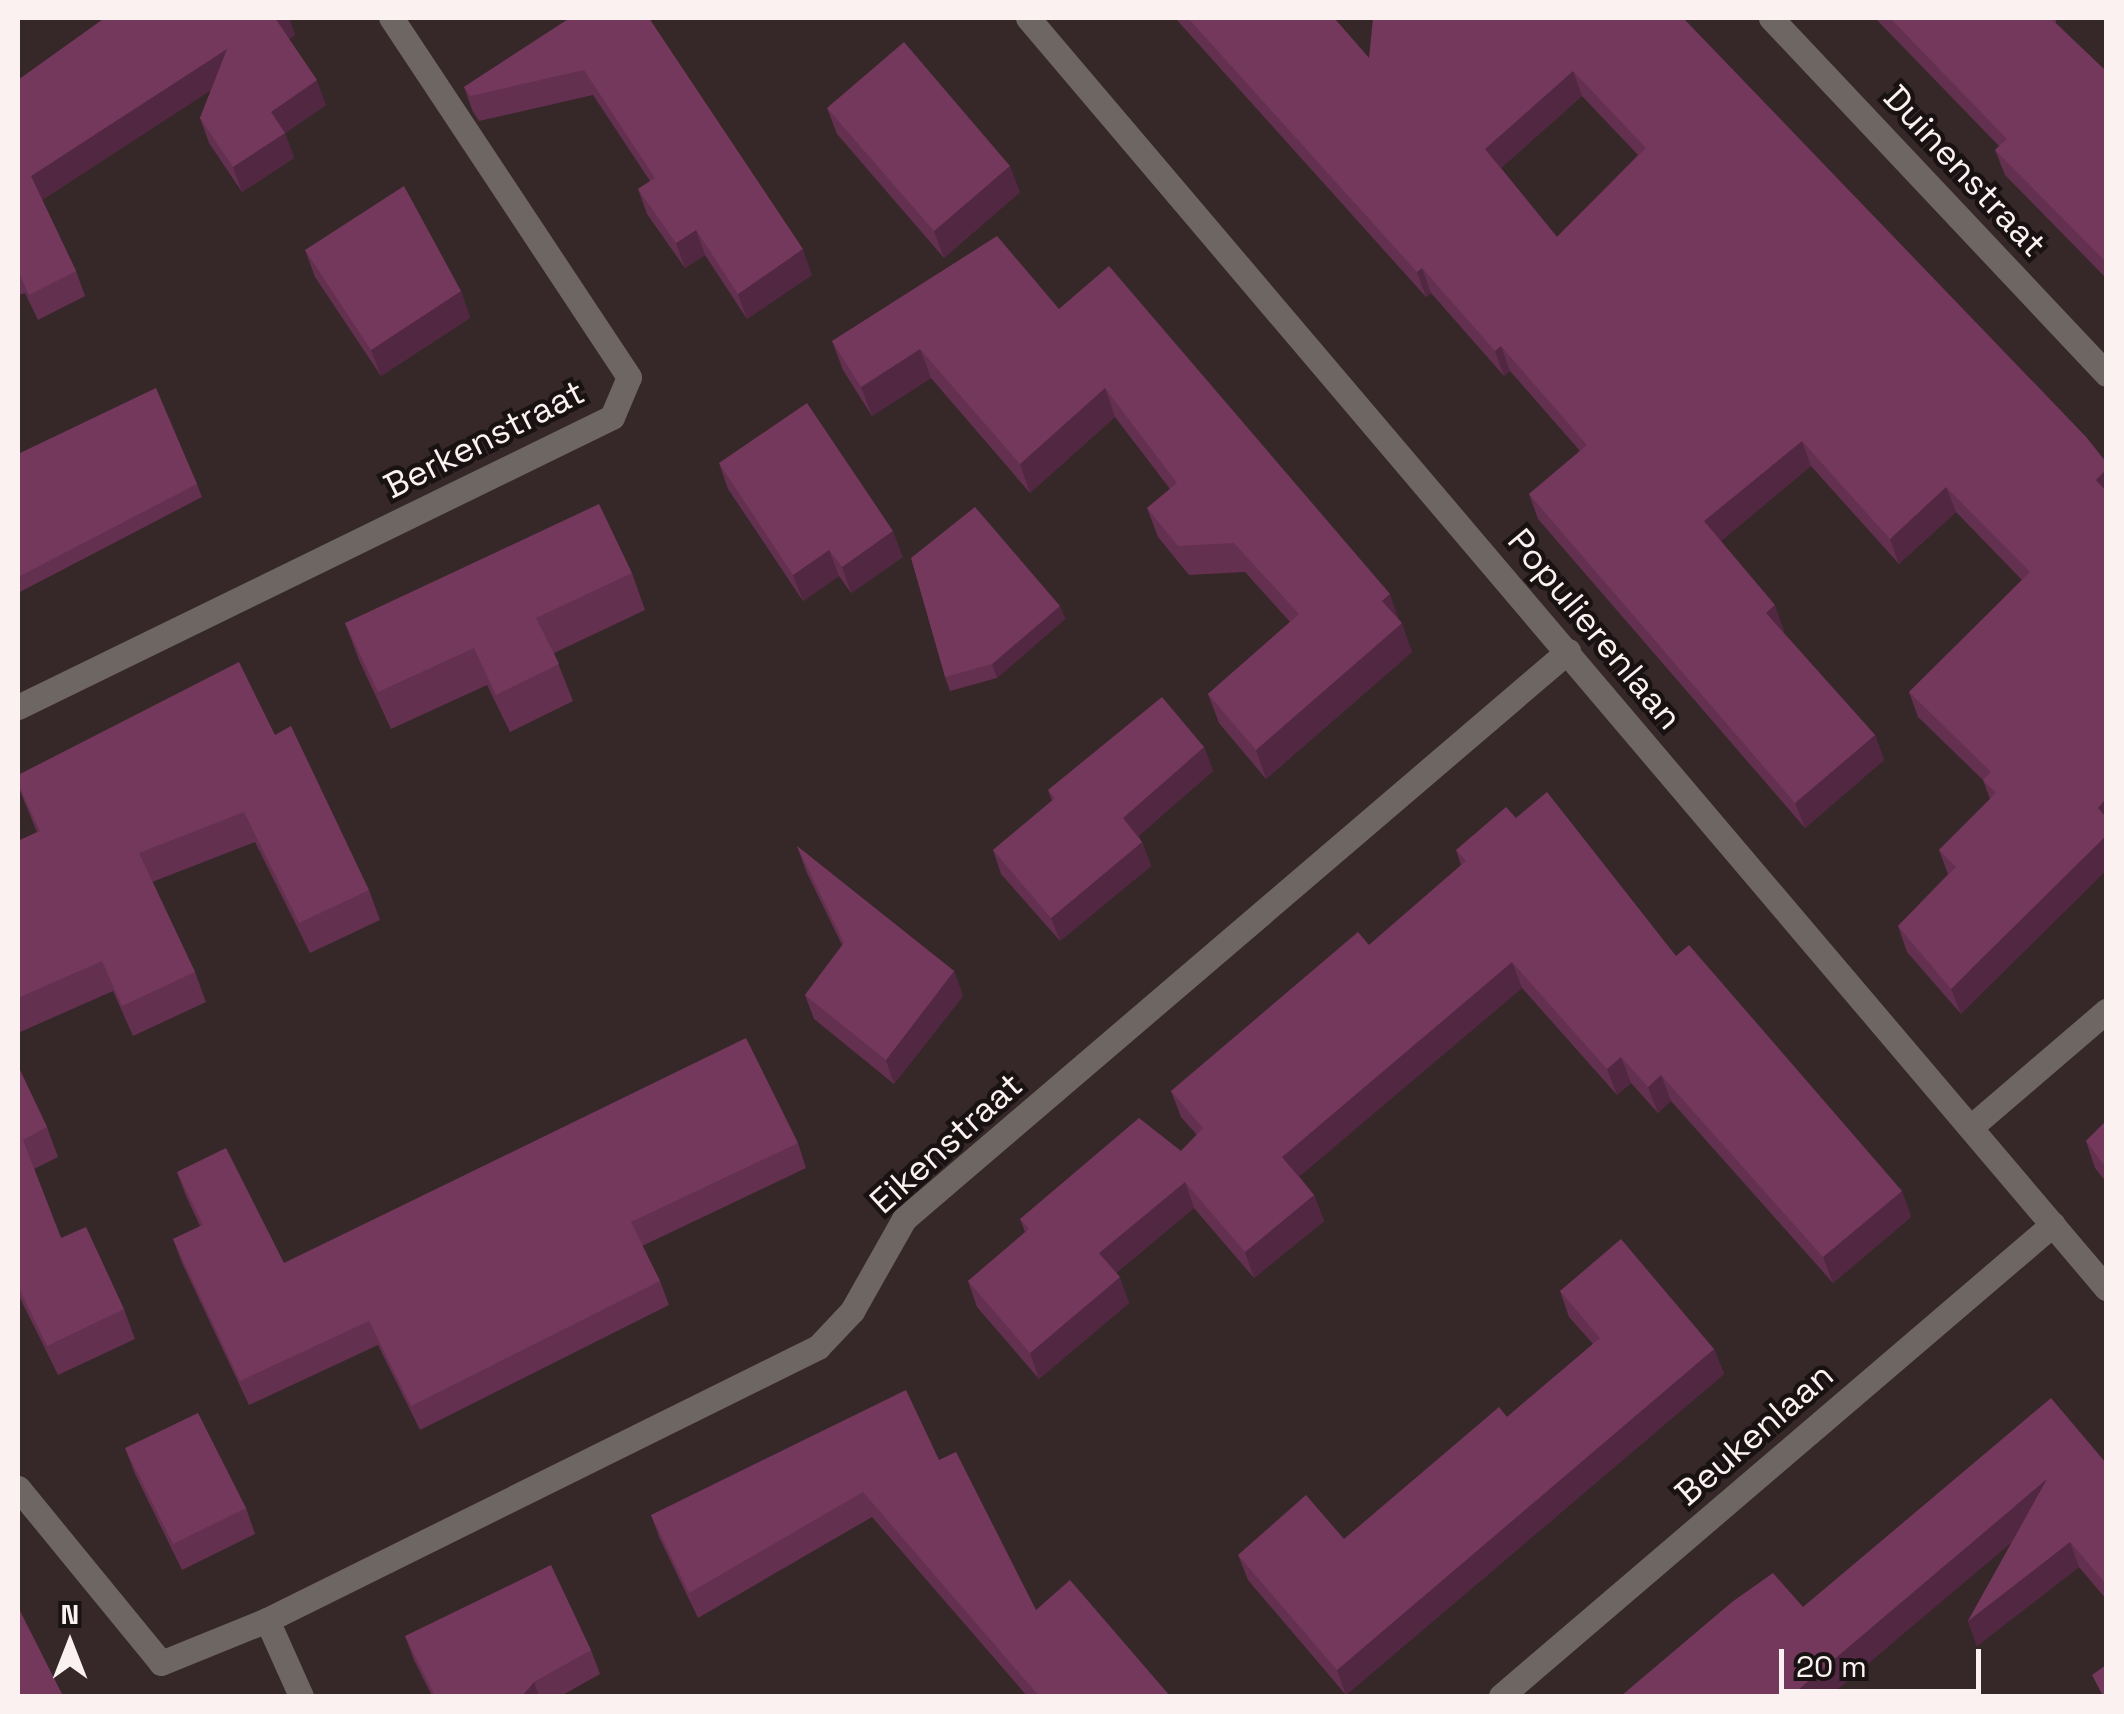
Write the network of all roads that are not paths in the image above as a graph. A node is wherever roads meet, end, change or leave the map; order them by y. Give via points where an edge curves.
1 (392, 18) edge
2 (1028, 18) edge
3 (1771, 18) edge
4 (2106, 374) edge
5 (1568, 651) junction
6 (18, 706) edge
7 (2106, 1012) edge
8 (1972, 1126) junction
9 (2053, 1224) junction
10 (2106, 1288) edge
11 (18, 1488) edge
12 (267, 1620) junction
13 (302, 1696) edge
14 (1501, 1696) edge

1 - 6 street, Berkenstraat via 629,378 612,417
2 - 5 street, Populierenlaan
3 - 4 street, Duinenstraat
5 - 8 street, Populierenlaan
5 - 12 street, Eikenstraat via 904,1220 852,1311 818,1347
7 - 8 street
8 - 9 street, Populierenlaan
9 - 10 street, Populierenlaan
9 - 14 street, Beukenlaan
11 - 12 street, Eikenstraat via 162,1662
12 - 13 street

